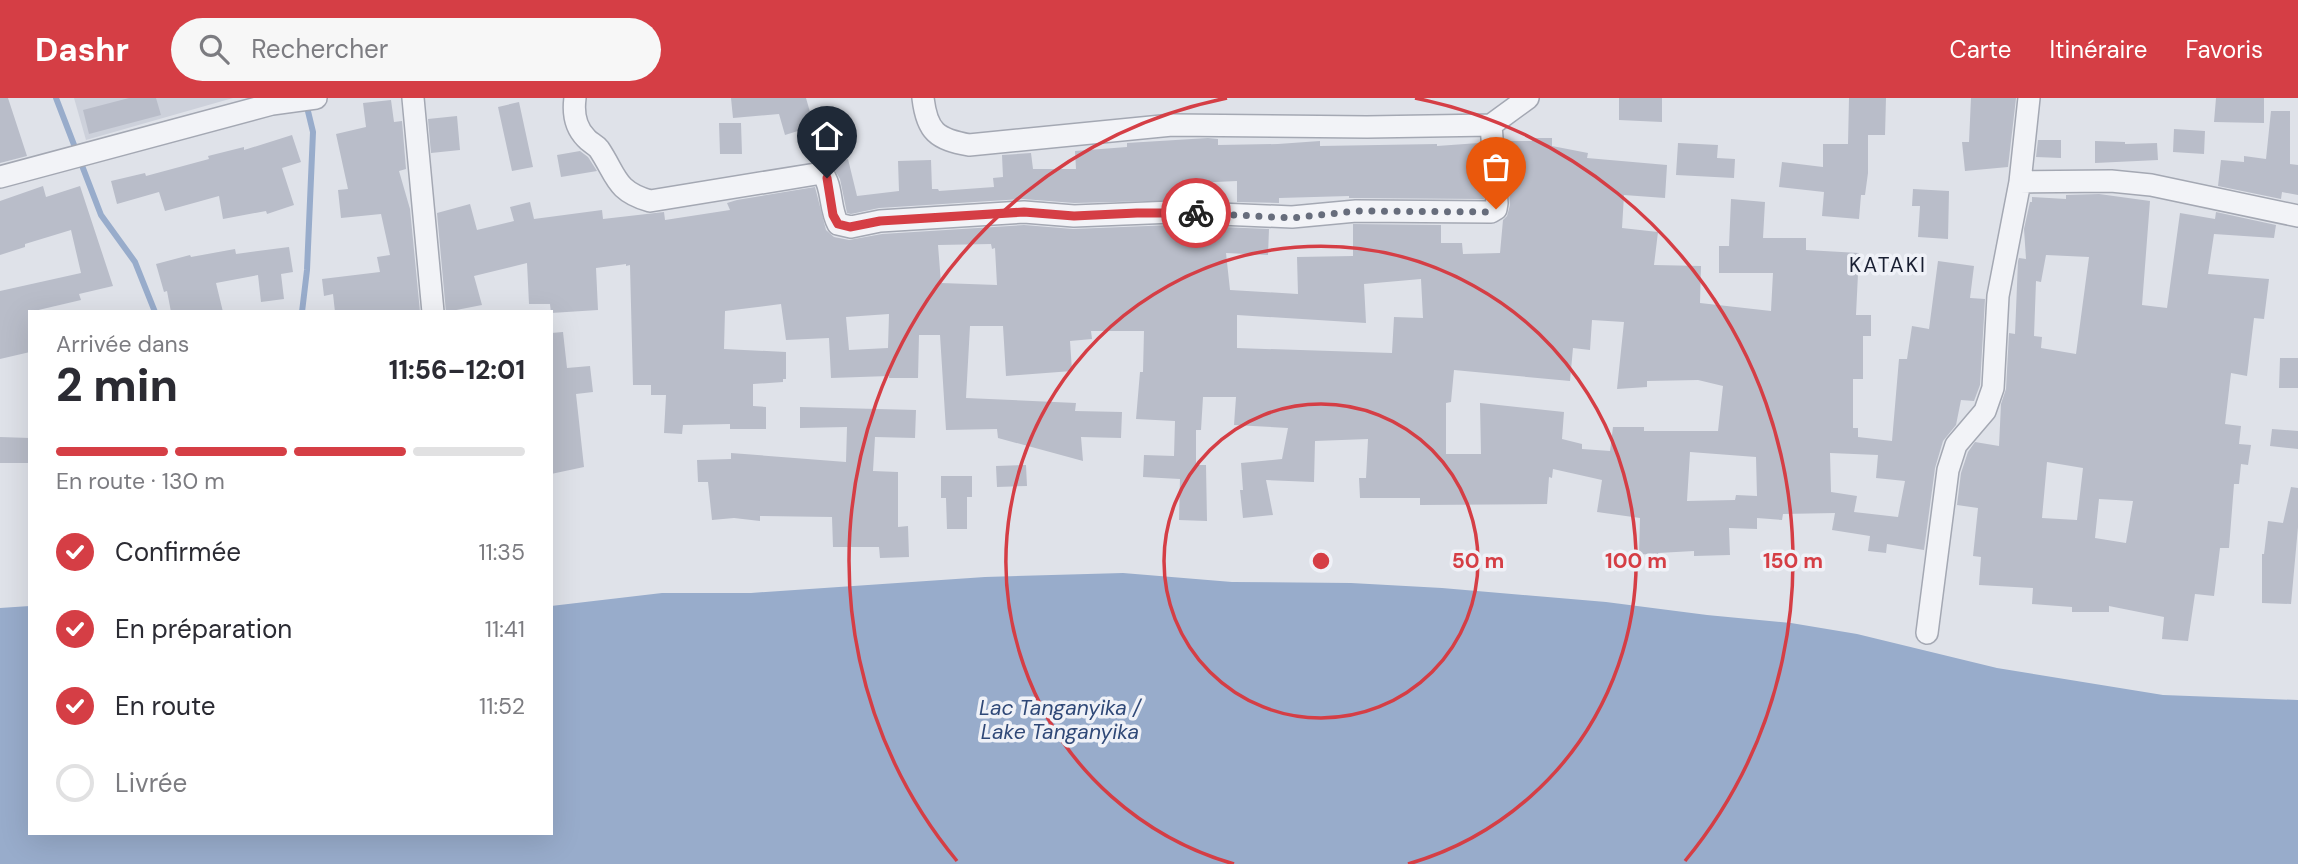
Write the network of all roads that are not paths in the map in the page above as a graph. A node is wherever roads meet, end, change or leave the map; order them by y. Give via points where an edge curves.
1 (316, 98) edge
2 (413, 98) edge
3 (575, 98) edge
4 (923, 98) edge
5 (1528, 98) edge
6 (2029, 98) edge
7 (1491, 125) junction
8 (0, 177) edge
9 (2020, 182) junction
10 (2298, 216) edge
11 (433, 310) edge
12 (1927, 633) dead end

1 - 8 street via 272,104
2 - 11 street
3 - 7 street via 576,124 632,196 650,201 822,173 827,178 833,215 838,224 850,227 1024,212 1292,218 1356,211 1491,212 1497,203
4 - 7 street via 926,119 943,140 969,145 1172,125
5 - 7 street
6 - 9 street
9 - 10 street via 2151,185
9 - 12 street via 1998,296 1993,388 1985,411 1956,445 1948,470

